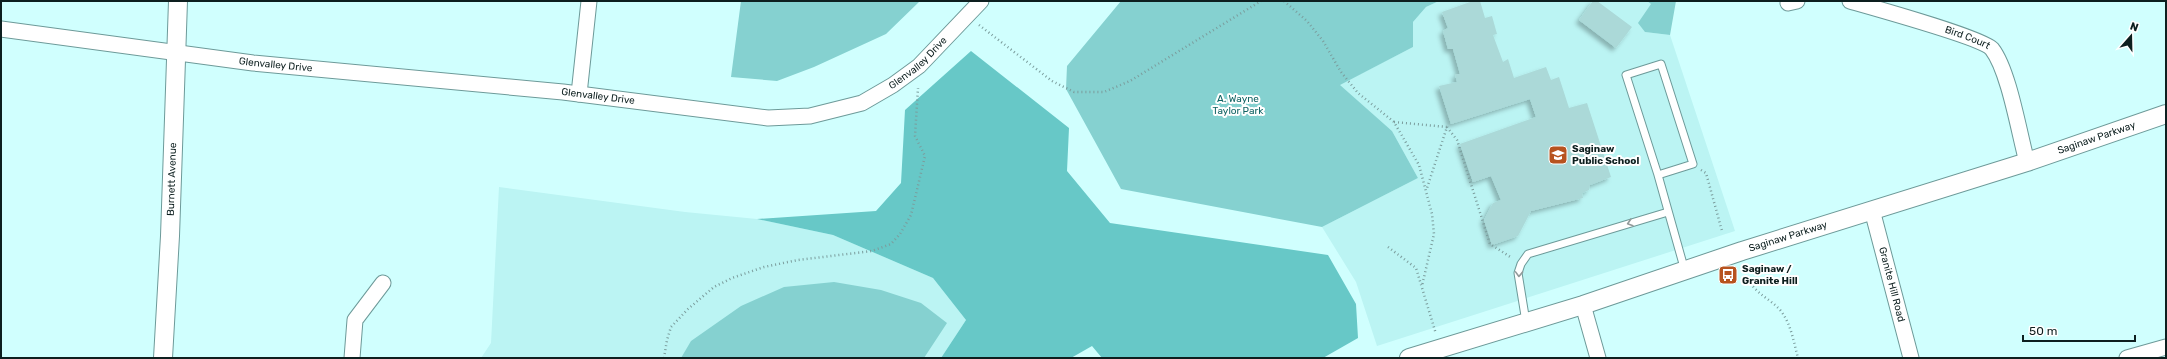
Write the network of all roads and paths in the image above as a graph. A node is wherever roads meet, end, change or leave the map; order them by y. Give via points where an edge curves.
1 (178, 1) edge
2 (589, 1) edge
3 (981, 1) edge
4 (1261, 1) edge
5 (1284, 1) edge
6 (1850, 1) edge
7 (977, 23) dead end
8 (1, 29) edge
9 (176, 52) junction
10 (918, 88) dead end
11 (578, 94) junction
12 (2166, 114) edge
13 (1394, 122) junction
14 (1447, 127) junction
15 (2027, 162) junction
16 (1693, 164) junction
17 (1658, 175) junction
18 (1427, 189) junction
19 (1872, 210) junction
20 (1668, 212) junction
21 (1722, 231) dead end
22 (1388, 247) dead end
23 (1521, 264) junction
24 (1685, 271) junction
25 (1747, 276) dead end
26 (383, 283) dead end
27 (1422, 286) junction
28 (1583, 305) junction
29 (1526, 322) junction
30 (2166, 347) edge
31 (1440, 348) junction
32 (163, 358) edge
33 (352, 358) edge
34 (664, 358) edge
35 (1409, 358) edge
36 (1598, 358) edge
37 (1798, 358) edge
38 (1911, 358) edge
39 (2127, 358) edge

1 - 9 street, Burnett Avenue
2 - 11 street
3 - 11 street, Glenvalley Drive via 914,70 893,86 862,103 837,110 810,116 768,118
4 - 7 path via 1130,80 1104,92 1074,92 1052,81
5 - 13 path via 1307,21 1358,93
6 - 15 street, Bird Court via 1968,37 1991,47 2002,68
8 - 9 street, Glenvalley Drive
9 - 11 street, Glenvalley Drive via 253,63
9 - 32 street, Burnett Avenue
10 - 34 path via 915,136 925,156 911,215 891,244 872,251 764,267 714,287 671,327 666,340
12 - 15 street, Saginaw Parkway
13 - 14 path
13 - 18 path via 1420,165
14 - 18 path
14 - 23 path via 1457,140 1490,244
15 - 19 street, Saginaw Parkway
16 - 17 lane
16 - 17 lane via 1661,64 1626,75
16 - 21 path via 1706,174
17 - 20 lane
18 - 27 path via 1434,234
19 - 24 street, Saginaw Parkway
19 - 38 street, Granite Hill Road
20 -> 23 lane via 1528,254
20 - 24 lane
22 - 27 path via 1416,268
23 -> 29 lane via 1518,273
24 - 28 street, Saginaw Parkway
25 - 37 path via 1751,286 1781,311 1788,323
26 - 33 street via 355,320
27 - 31 path
28 - 29 street, Saginaw Parkway
28 - 36 street
29 - 31 street, Saginaw Parkway
30 - 39 street
31 - 35 street, Saginaw Parkway

